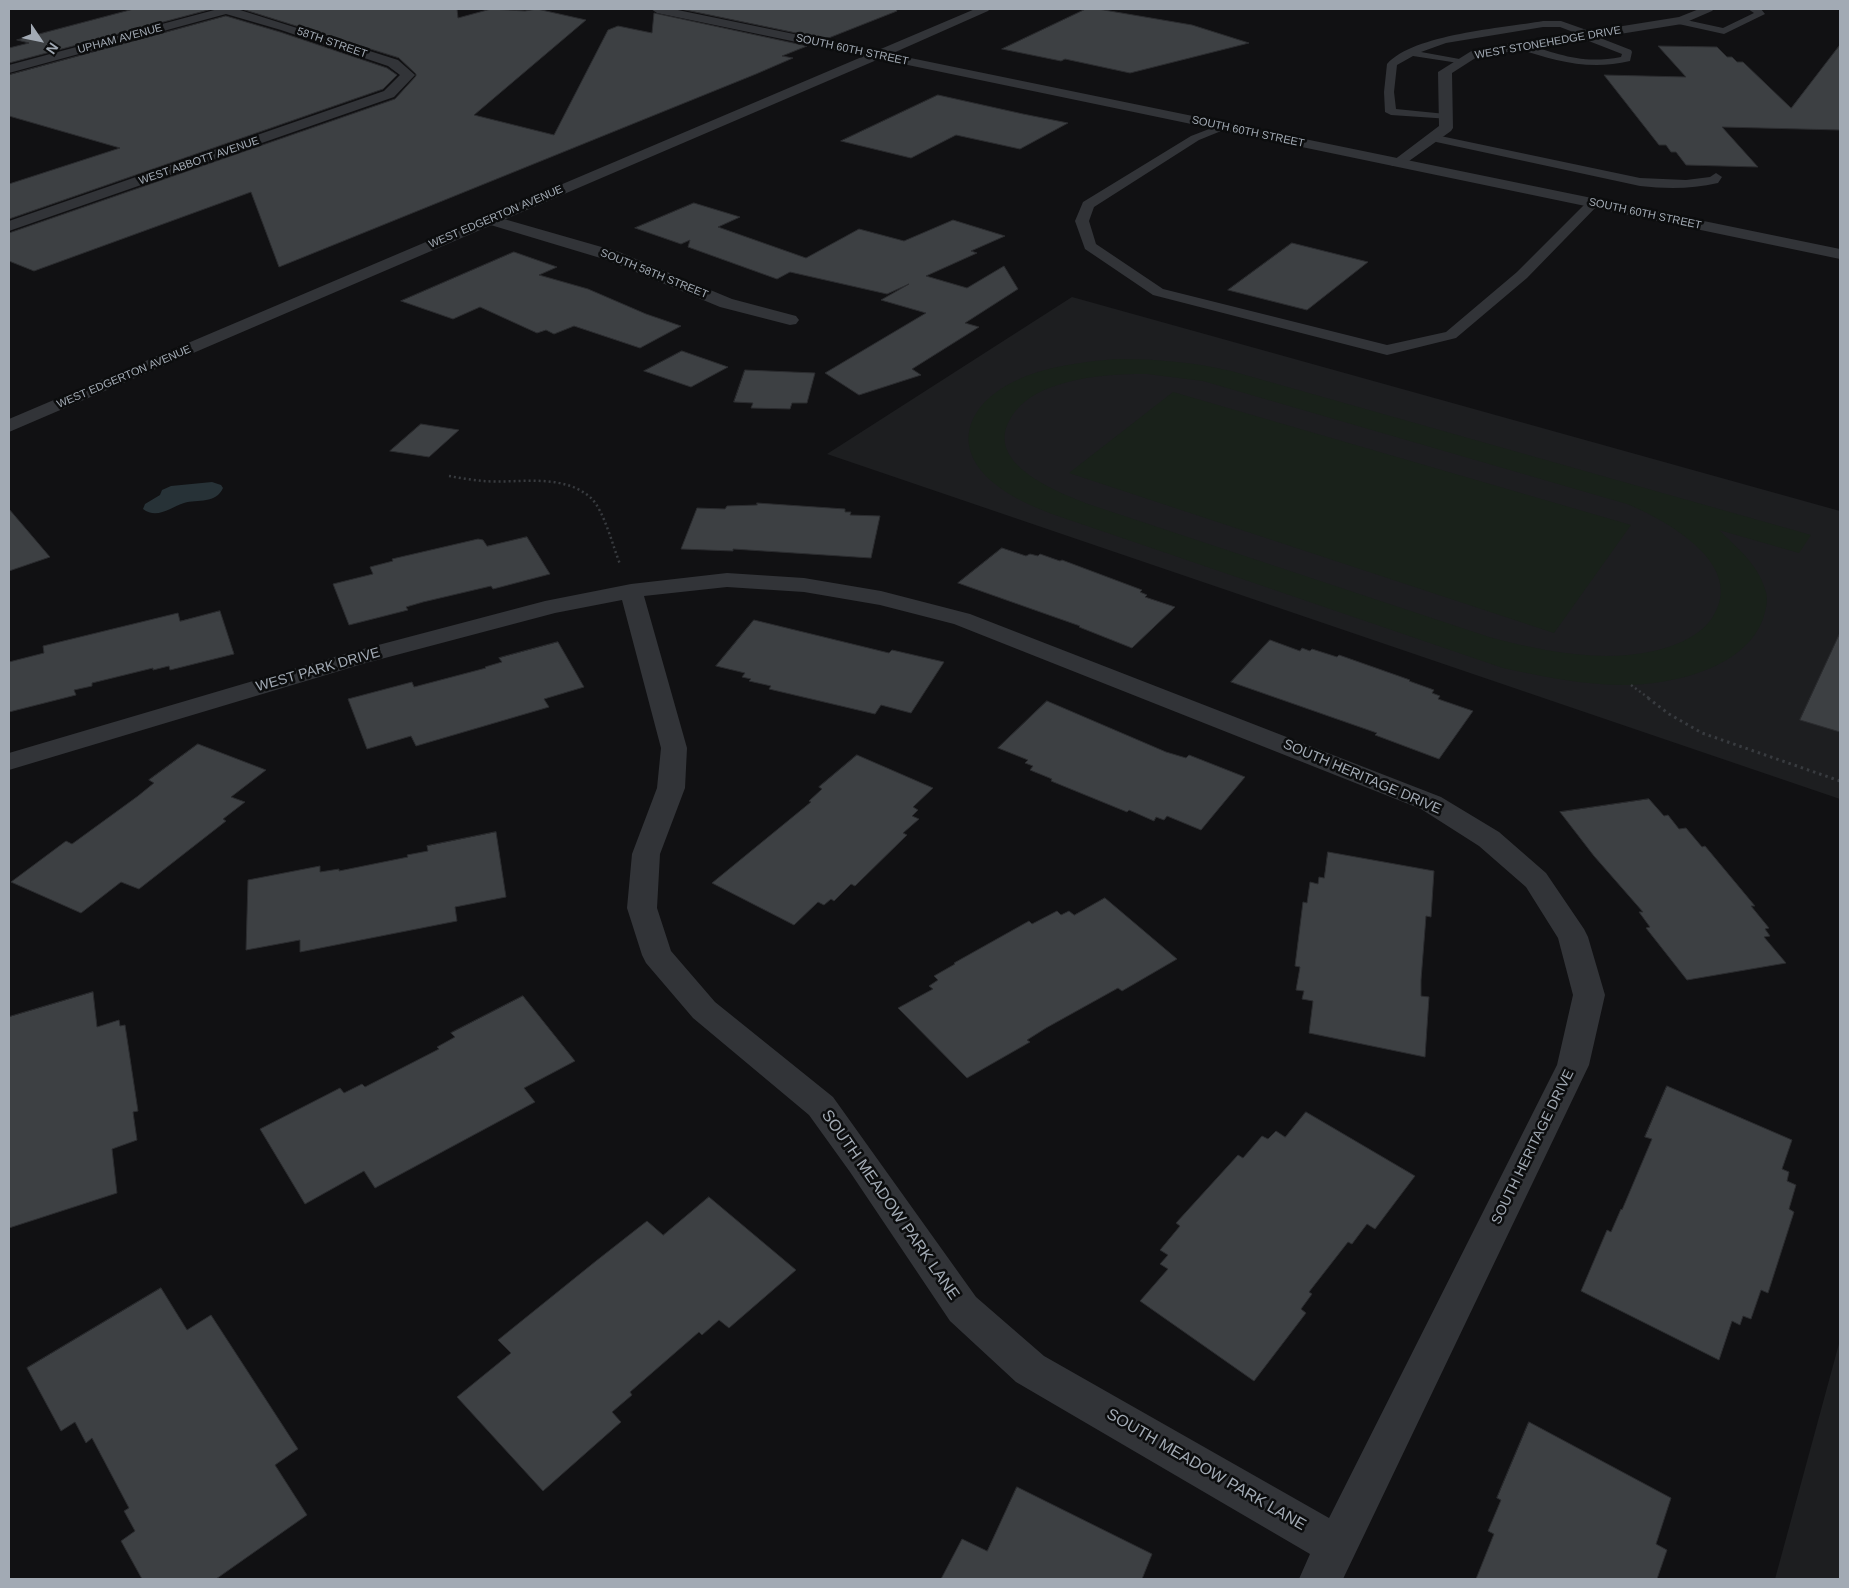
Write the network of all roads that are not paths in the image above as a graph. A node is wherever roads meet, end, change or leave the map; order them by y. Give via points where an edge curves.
1 (657, 9) edge
2 (984, 9) edge
3 (1708, 9) edge
4 (1753, 9) edge
5 (228, 10) edge
6 (1677, 21) junction
7 (1588, 35) junction
8 (1520, 46) junction
9 (1411, 53) junction
10 (877, 55) junction
11 (1461, 62) junction
12 (9, 69) edge
13 (389, 94) joint
14 (1446, 116) junction
15 (1222, 127) junction
16 (1431, 138) junction
17 (1396, 163) junction
18 (1716, 177) dead end
19 (1594, 204) junction
20 (490, 220) junction
21 (9, 226) edge
22 (1840, 254) edge
23 (790, 320) dead end
24 (9, 426) edge
25 (631, 590) junction
26 (9, 762) edge
27 (1337, 1546) junction
28 (1321, 1579) edge

1 - 10 street, SOUTH 60TH STREET
2 - 10 street, WEST EDGERTON AVENUE
3 - 6 street, WEST STONEHEDGE DRIVE
4 - 6 lane via 1760,14 1724,31
5 - 12 street, UPHAM AVENUE
5 - 13 street, 58TH STREET via 393,63 408,75
6 - 7 street, WEST STONEHEDGE DRIVE
7 - 8 street, WEST STONEHEDGE DRIVE
7 - 8 lane via 1627,52 1626,59 1587,65
7 - 9 lane via 1561,24 1543,24 1444,40
8 - 11 street, WEST STONEHEDGE DRIVE via 1474,54
9 - 11 lane
9 - 14 lane via 1392,64 1391,112
10 - 15 street, SOUTH 60TH STREET
10 - 20 street, WEST EDGERTON AVENUE
11 - 14 street, WEST STONEHEDGE DRIVE via 1445,72
13 - 21 street, WEST ABBOTT AVENUE
14 - 16 street via 1446,128
15 - 17 street, SOUTH 60TH STREET
15 - 19 lane via 1195,138 1088,205 1082,221 1090,246 1158,292 1386,350 1451,335 1522,276
16 - 17 street
16 - 18 lane via 1640,182 1692,185
17 - 19 street, SOUTH 60TH STREET
19 - 22 street, SOUTH 60TH STREET
20 - 23 street, SOUTH 58TH STREET via 613,256 726,303
20 - 24 street, WEST EDGERTON AVENUE
25 - 26 street, WEST PARK DRIVE via 553,606 357,658
25 - 27 street, SOUTH MEADOW PARK LANE via 674,748 671,788 646,854 644,872 642,908 657,955 704,1010 821,1106 963,1309 1030,1369
25 - 27 street, SOUTH HERITAGE DRIVE via 727,580 804,585 881,598 962,619 1432,802 1488,838 1536,880 1573,936 1589,995 1573,1065
27 - 28 street, SOUTH HERITAGE DRIVE

